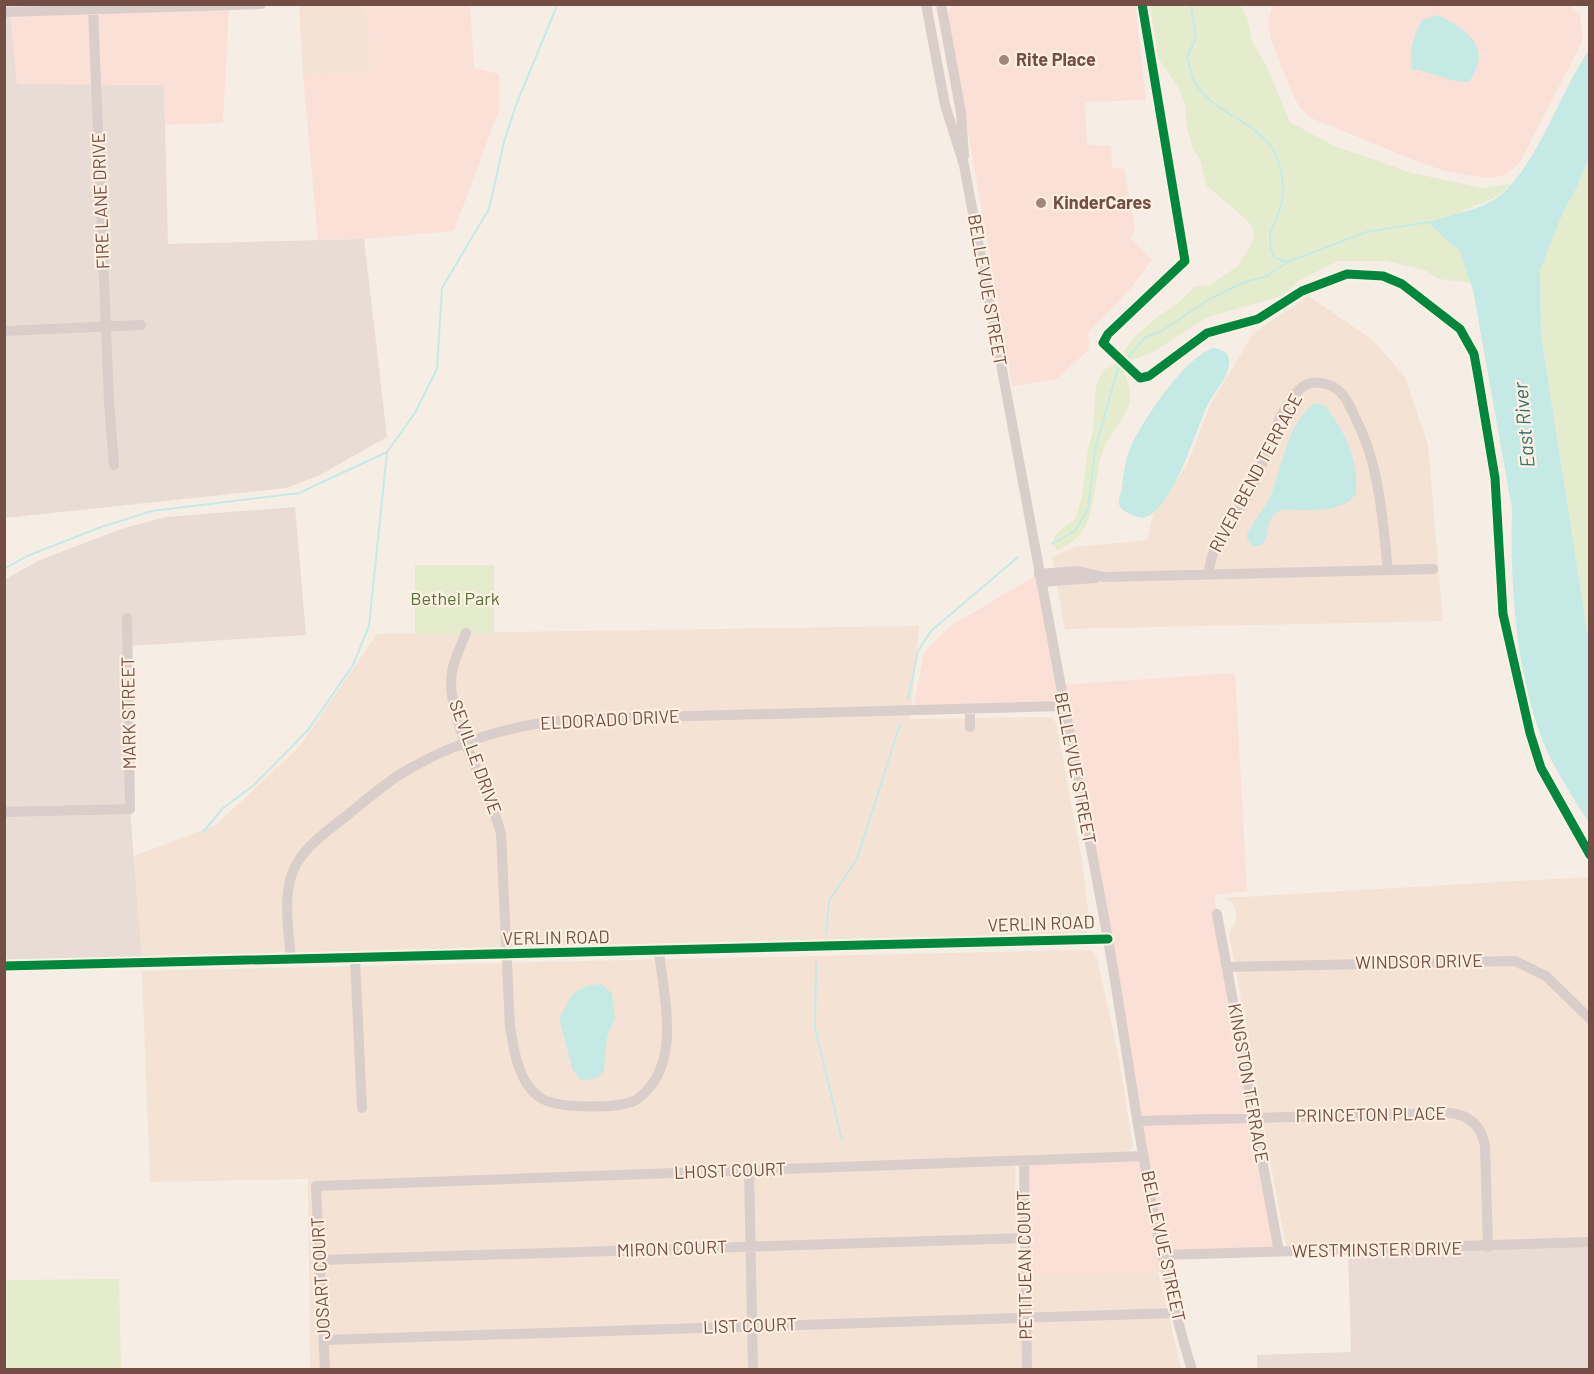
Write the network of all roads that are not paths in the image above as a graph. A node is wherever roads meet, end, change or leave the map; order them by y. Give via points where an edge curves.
1 (261, 4) edge
2 (926, 4) edge
3 (941, 4) edge
4 (93, 9) junction
5 (4, 12) edge
6 (964, 165) junction
7 (141, 325) dead end
8 (106, 327) junction
9 (4, 331) edge
10 (114, 465) dead end
11 (1432, 569) dead end
12 (1388, 570) junction
13 (1209, 573) junction
14 (1040, 578) junction
15 (128, 618) dead end
16 (466, 633) dead end
17 (1064, 706) junction
18 (970, 709) junction
19 (970, 727) dead end
20 (467, 743) junction
21 (4, 812) edge
22 (1217, 914) dead end
23 (1107, 939) junction
24 (659, 952) junction
25 (505, 955) junction
26 (355, 959) junction
27 (291, 960) junction
28 (4, 966) edge
29 (1227, 967) junction
30 (1590, 1019) edge
31 (362, 1108) dead end
32 (1255, 1118) junction
33 (1137, 1121) junction
34 (1144, 1156) junction
35 (1024, 1160) junction
36 (749, 1170) junction
37 (316, 1186) joint
38 (1025, 1238) junction
39 (1590, 1242) edge
40 (751, 1247) junction
41 (1488, 1247) junction
42 (1279, 1252) junction
43 (1164, 1255) junction
44 (320, 1260) junction
45 (1177, 1313) junction
46 (1026, 1317) junction
47 (753, 1326) junction
48 (324, 1340) junction
49 (325, 1370) edge
50 (753, 1370) edge
51 (1027, 1370) edge
52 (1192, 1370) edge

1 - 4 street
2 - 6 street, BELLEVUE STREET via 945,105
3 - 6 street, BELLEVUE STREET via 961,113
4 - 5 street
4 - 8 street, FIRE LANE DRIVE
6 - 14 street, BELLEVUE STREET
7 - 8 street
8 - 9 street
8 - 10 street, FIRE LANE DRIVE
11 - 12 street, RIVER BEND TERRACE
12 - 13 street, RIVER BEND TERRACE
12 - 13 street, RIVER BEND TERRACE via 1378,479 1365,435 1344,396 1336,388 1313,382 1301,388 1280,420 1252,488 1214,551
13 - 14 street, RIVER BEND TERRACE via 1104,577 1078,571
14 - 17 street, BELLEVUE STREET
15 - 21 street, MARK STREET via 130,809
16 - 20 street, SEVILLE DRIVE via 452,672 451,688 452,705
17 - 18 street, ELDORADO DRIVE
17 - 23 street, BELLEVUE STREET
18 - 19 street
18 - 20 street, ELDORADO DRIVE via 542,721
20 - 25 street, SEVILLE DRIVE via 495,809 501,834
20 - 27 street, ELDORADO DRIVE via 396,777 312,843 296,865 289,887
22 - 29 street, KINGSTON TERRACE
23 - 24 street, VERLIN ROAD
23 - 33 street, BELLEVUE STREET
24 - 25 street, VERLIN ROAD
24 - 25 street via 667,1029 663,1057 654,1082 635,1101 604,1106 553,1104 538,1097 528,1084 515,1058
25 - 26 street, VERLIN ROAD
26 - 27 street, VERLIN ROAD
26 - 31 street
27 - 28 street, VERLIN ROAD
29 - 30 street, WINDSOR DRIVE via 1515,961 1546,976
29 - 32 street, KINGSTON TERRACE
32 - 33 street, PRINCETON PLACE
32 - 41 street, PRINCETON PLACE via 1450,1113 1465,1116 1481,1131 1485,1145
32 - 42 street, KINGSTON TERRACE
33 - 34 street, BELLEVUE STREET
34 - 35 street, LHOST COURT
34 - 43 street, BELLEVUE STREET
35 - 36 street, LHOST COURT
35 - 38 street, PETITJEAN COURT
36 - 37 street, LHOST COURT
36 - 40 street
37 - 44 street, JOSART COURT
38 - 40 street, MIRON COURT
38 - 46 street, PETITJEAN COURT
39 - 41 street, WESTMINSTER DRIVE
40 - 44 street, MIRON COURT
40 - 47 street
41 - 42 street, WESTMINSTER DRIVE
42 - 43 street, WESTMINSTER DRIVE
43 - 45 street, BELLEVUE STREET
44 - 48 street, JOSART COURT
45 - 46 street, LIST COURT
45 - 52 street, BELLEVUE STREET
46 - 47 street, LIST COURT
46 - 51 street, PETITJEAN COURT
47 - 48 street, LIST COURT
47 - 50 street
48 - 49 street, JOSART COURT

